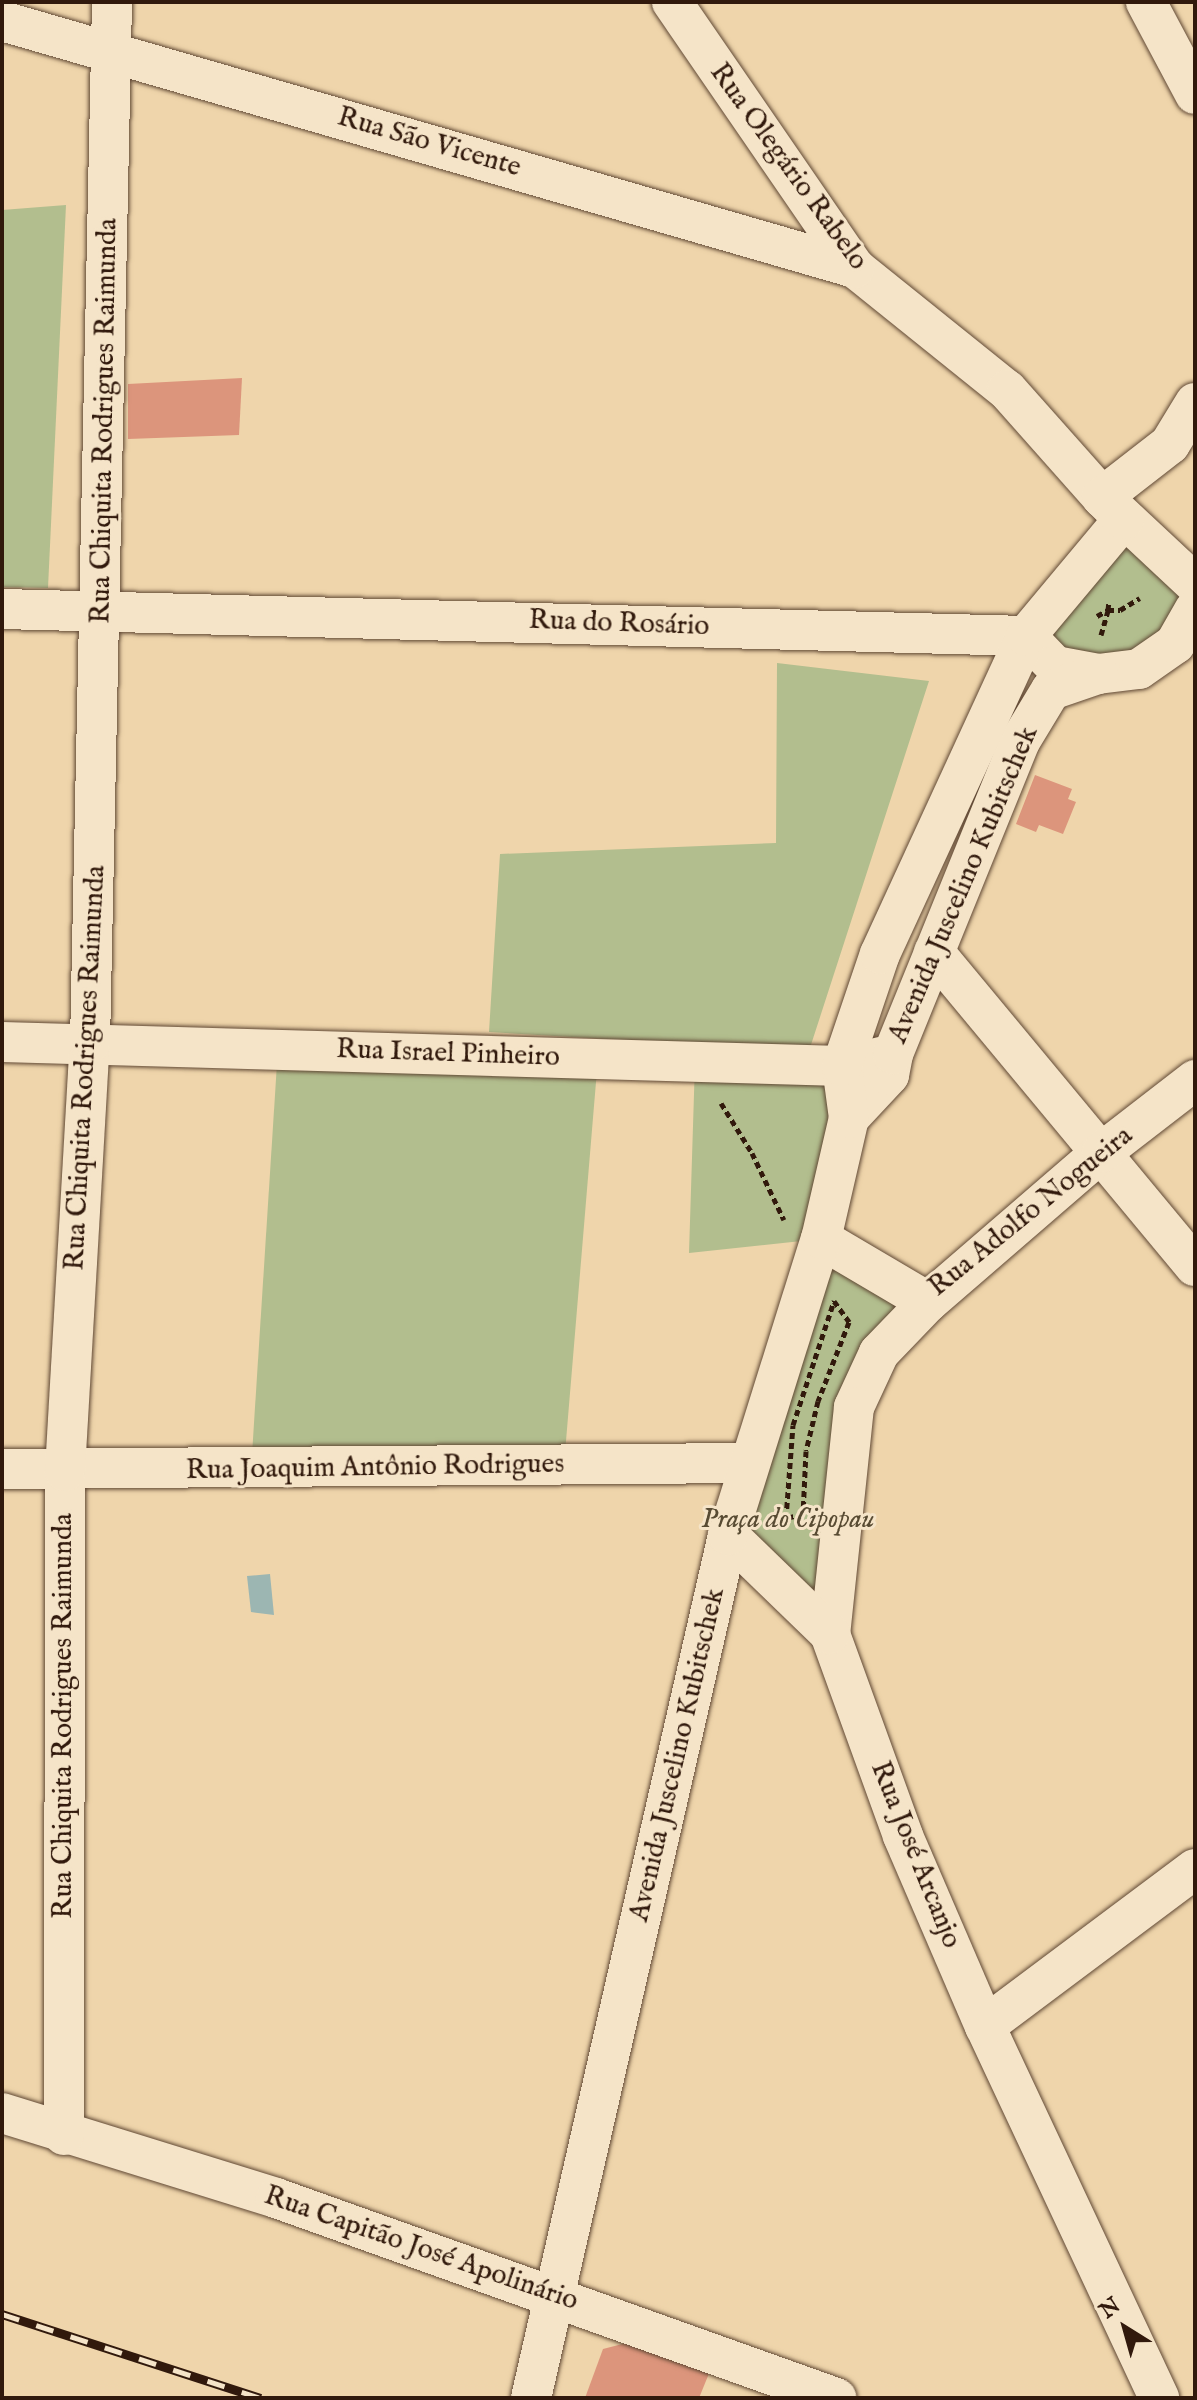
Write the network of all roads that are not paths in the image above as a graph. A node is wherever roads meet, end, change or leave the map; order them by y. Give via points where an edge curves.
1 (112, 2) edge
2 (672, 2) edge
3 (1146, 2) edge
4 (2, 21) edge
5 (111, 49) junction
6 (1195, 94) edge
7 (855, 268) junction
8 (1195, 403) edge
9 (1102, 497) junction
10 (1195, 584) edge
11 (2, 609) edge
12 (103, 609) junction
13 (1195, 609) edge
14 (1021, 651) junction
15 (1098, 674) junction
16 (934, 952) junction
17 (2, 1042) edge
18 (90, 1043) junction
19 (893, 1054) junction
20 (842, 1066) junction
21 (1195, 1080) edge
22 (849, 1118) junction
23 (1102, 1152) junction
24 (804, 1232) junction
25 (1195, 1266) edge
26 (928, 1302) junction
27 (748, 1463) junction
28 (2, 1469) edge
29 (65, 1471) junction
30 (728, 1535) junction
31 (830, 1634) junction
32 (1195, 1869) edge
33 (985, 2026) junction
34 (2, 2113) edge
35 (64, 2135) junction
36 (556, 2295) junction
37 (531, 2398) edge
38 (836, 2398) edge
39 (1159, 2398) edge

1 - 5 street, Rua Chiquita Rodrigues Raimunda
2 - 7 street, Rua Olegário Rabelo
3 - 6 street
4 - 5 street, Rua São Vicente
5 - 7 street, Rua São Vicente
5 - 12 street, Rua Chiquita Rodrigues Raimunda
7 - 9 street, Rua Olegário Rabelo via 1007,390
8 - 9 street via 1170,444
9 - 10 street, Rua Olegário Rabelo
9 - 14 street, Avenida Juscelino Kubitschek via 1124,519
11 - 12 street, Rua do Rosário
12 - 14 street, Rua do Rosário
12 - 18 street, Rua Chiquita Rodrigues Raimunda
13 - 15 street via 1175,644 1139,669
14 - 15 street via 1055,666
14 - 20 street, Avenida Juscelino Kubitschek via 908,889
15 - 16 street, Avenida Juscelino Kubitschek via 1051,690 1027,730
16 - 19 street, Avenida Juscelino Kubitschek
16 - 23 street
17 - 18 street, Rua Israel Pinheiro
18 - 20 street, Rua Israel Pinheiro
18 - 29 street, Rua Chiquita Rodrigues Raimunda
19 - 20 street, Rua Israel Pinheiro
19 - 22 street, Avenida Juscelino Kubitschek via 889,1075
20 - 22 street, Avenida Juscelino Kubitschek
21 - 23 street, Rua Adolfo Nogueira
22 - 24 street, Avenida Juscelino Kubitschek
23 - 25 street
23 - 26 street, Rua Adolfo Nogueira
24 - 26 street, Rua Adolfo Nogueira
24 - 27 street, Avenida Juscelino Kubitschek
26 - 31 street, Rua José Arcanjo via 879,1353 854,1407
27 - 29 street, Rua Joaquim Antônio Rodrigues
27 - 30 street, Avenida Juscelino Kubitschek
28 - 29 street, Rua Joaquim Antônio Rodrigues
29 - 35 street, Rua Chiquita Rodrigues Raimunda
30 - 31 street
30 - 36 street, Avenida Juscelino Kubitschek
31 - 33 street, Rua José Arcanjo via 903,1836
32 - 33 street
33 - 39 street, Rua José Arcanjo
34 - 35 street, Rua Capitão José Apolinário
35 - 36 street, Rua Capitão José Apolinário via 276,2198
36 - 37 street, Avenida Juscelino Kubitschek
36 - 38 street, Rua Capitão José Apolinário

